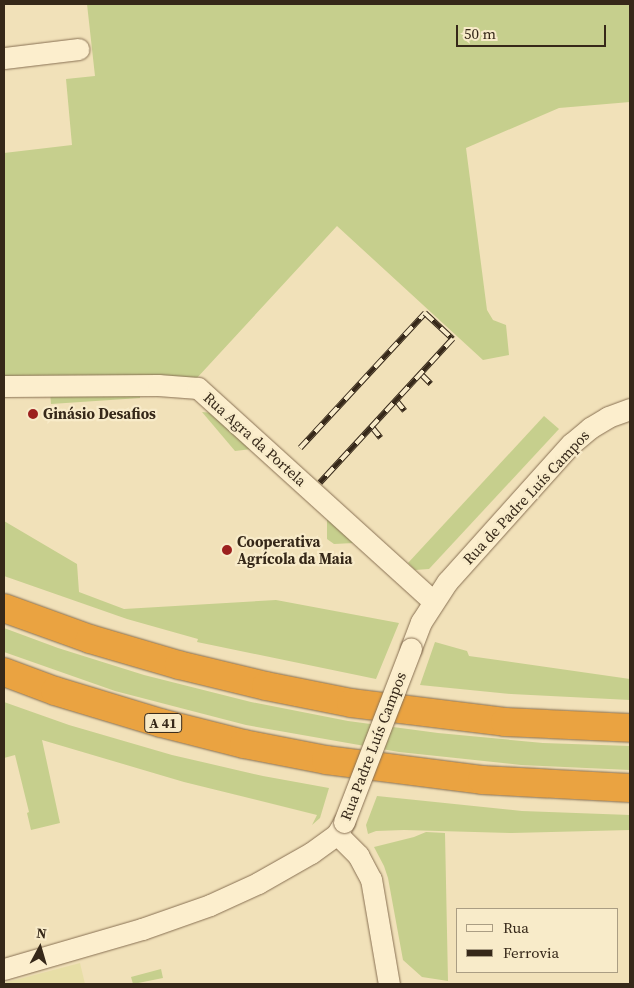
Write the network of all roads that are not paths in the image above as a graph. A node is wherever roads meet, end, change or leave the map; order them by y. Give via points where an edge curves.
1 (78, 50) dead end
2 (4, 58) edge
3 (4, 386) edge
4 (630, 408) edge
5 (433, 601) junction
6 (4, 608) edge
7 (4, 672) edge
8 (630, 728) edge
9 (630, 788) edge
10 (341, 828) junction
11 (4, 969) edge
12 (389, 984) edge

1 - 2 street
3 - 5 street, Rua Agra da Portela via 158,385 203,390
4 - 5 street, Rua de Padre Luís Campos via 608,417 571,444
5 - 10 street, Rua Padre Luís Campos, bridge via 421,622
6 - 8 highway via 90,639 179,665 351,703 505,722
7 - 9 highway, A 41 via 63,694 161,723 326,760 482,780
10 - 11 street, Rua Padre Luís Campos via 299,861 210,905
10 - 12 street via 371,879

